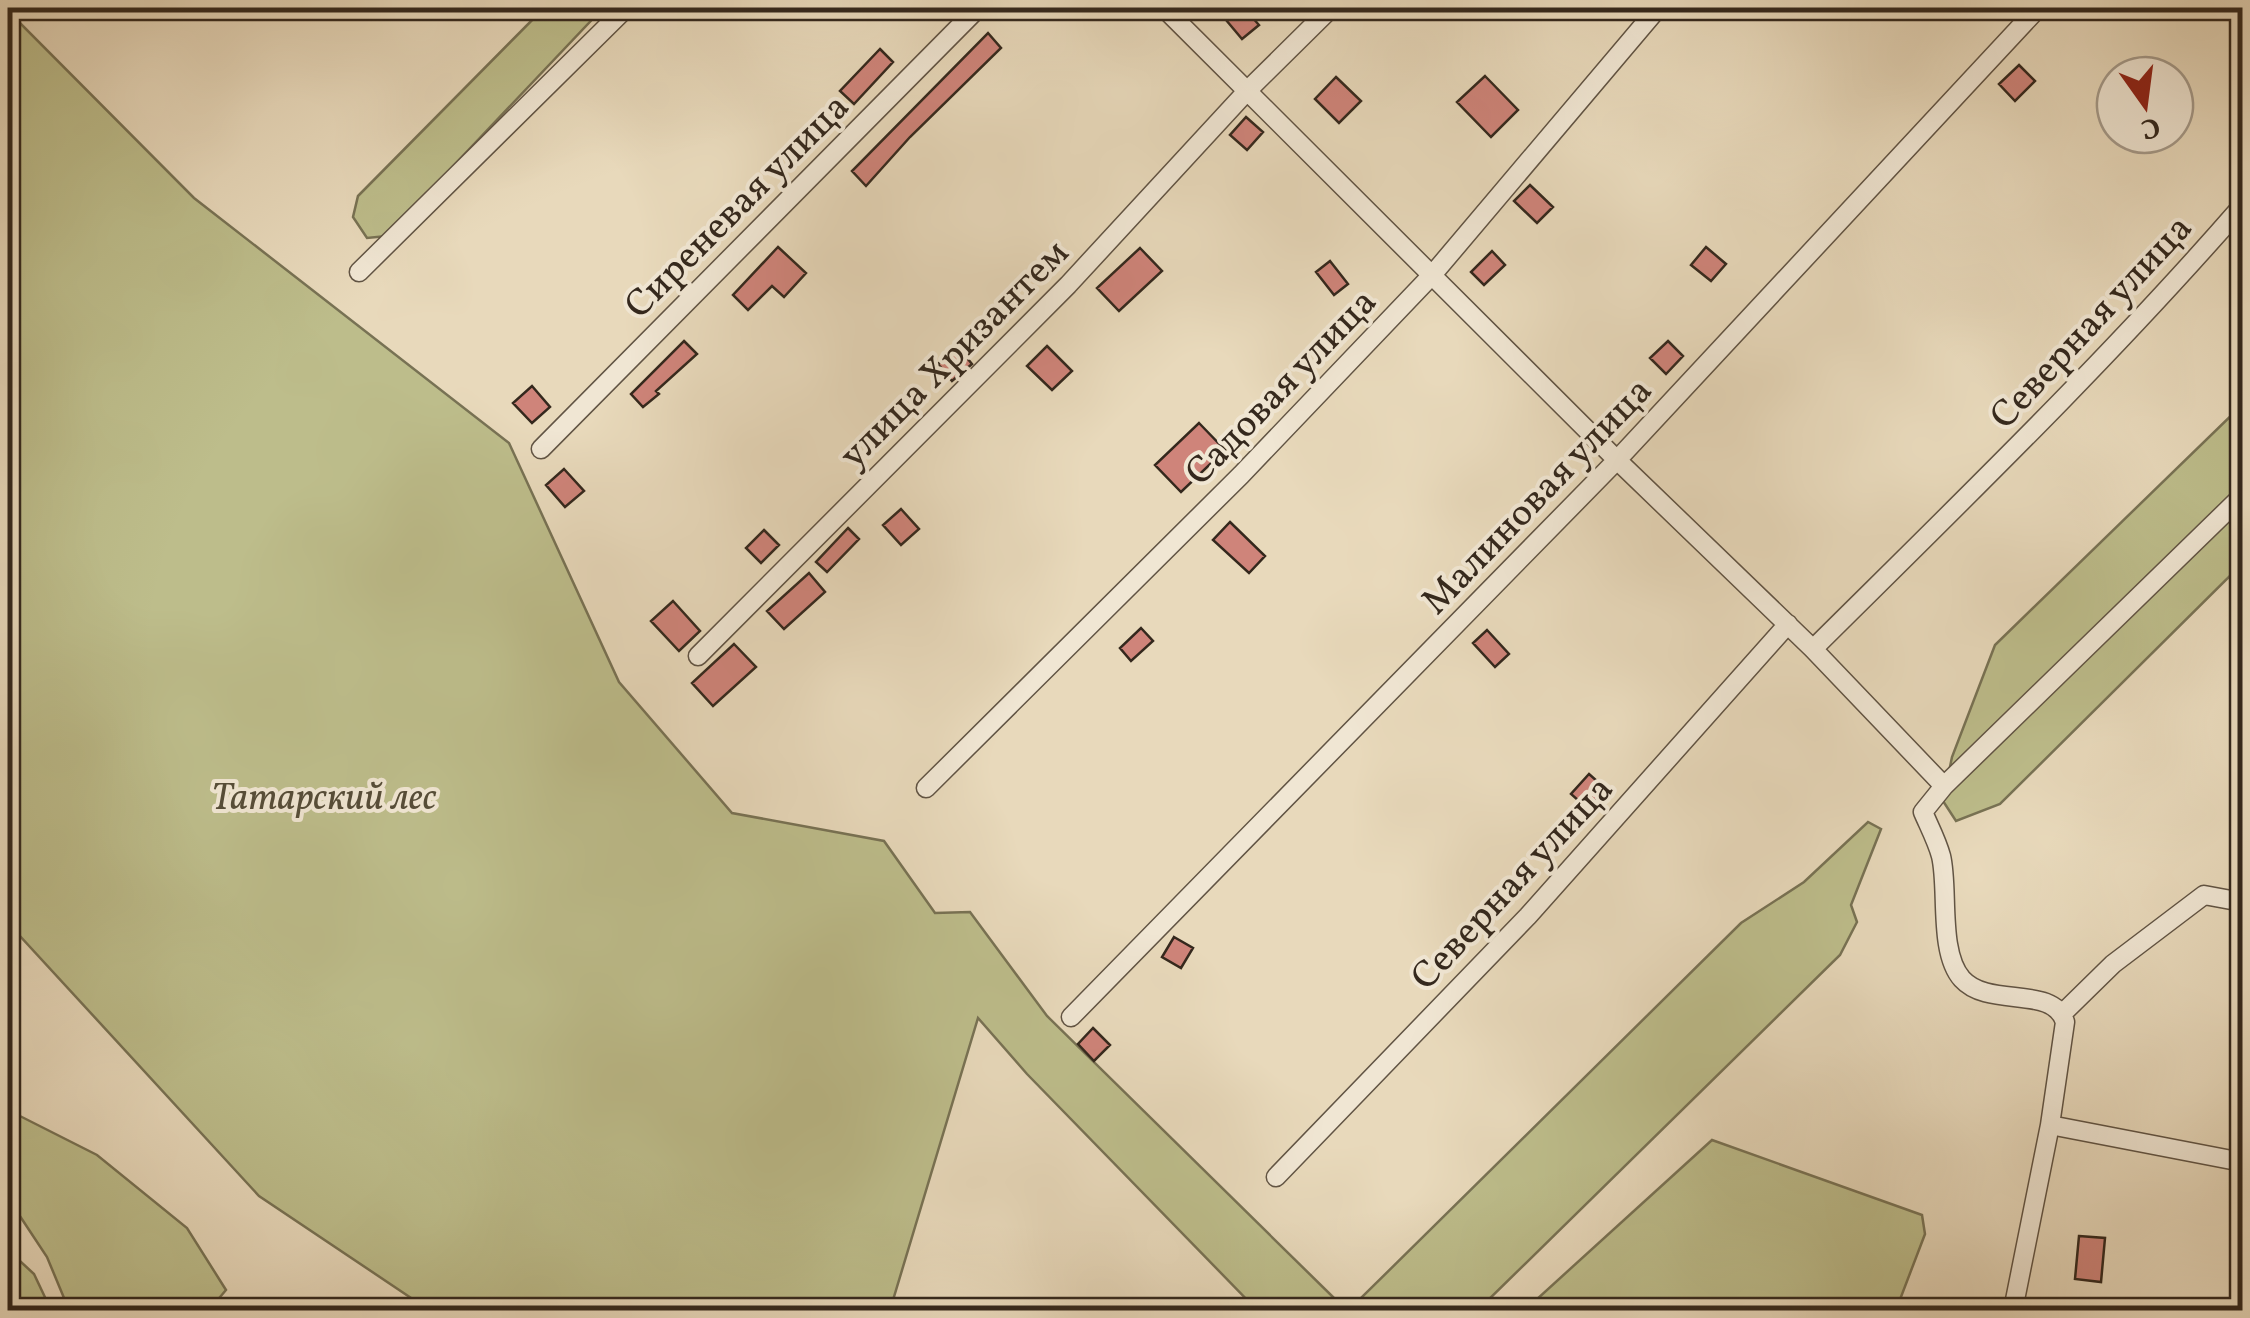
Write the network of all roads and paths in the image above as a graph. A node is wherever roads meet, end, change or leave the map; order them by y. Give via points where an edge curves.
1 (626, 8) edge
2 (978, 8) edge
3 (1164, 8) edge
4 (1331, 8) edge
5 (1658, 8) edge
6 (2038, 8) edge
7 (1248, 90) junction
8 (2242, 206) edge
9 (358, 272) dead end
10 (1433, 274) junction
11 (541, 449) dead end
12 (1618, 460) junction
13 (2242, 496) edge
14 (1788, 624) junction
15 (1813, 649) junction
16 (698, 656) dead end
17 (1944, 786) junction
18 (926, 788) dead end
19 (2242, 902) edge
20 (2062, 1014) junction
21 (1071, 1017) dead end
22 (2050, 1125) junction
23 (2242, 1162) edge
24 (1276, 1177) dead end
25 (2013, 1310) edge

1 - 9 street
2 - 11 street, Сиреневая улица
3 - 7 street
4 - 7 street, улица Хризантем
5 - 10 street, Садовая улица
6 - 12 street, Малиновая улица
7 - 10 street
7 - 16 street, улица Хризантем via 1068,285
8 - 15 street, Северная улица via 2011,453
10 - 12 street
10 - 18 street, Садовая улица
12 - 14 street
12 - 21 street, Малиновая улица
13 - 17 street
14 - 15 street
14 - 24 street, Северная улица via 1528,916
15 - 17 street
17 - 20 street via 1923,812 1941,858 1955,968 1978,991 2048,1002
19 - 20 street via 2204,895
20 - 22 street
22 - 23 street
22 - 25 street

